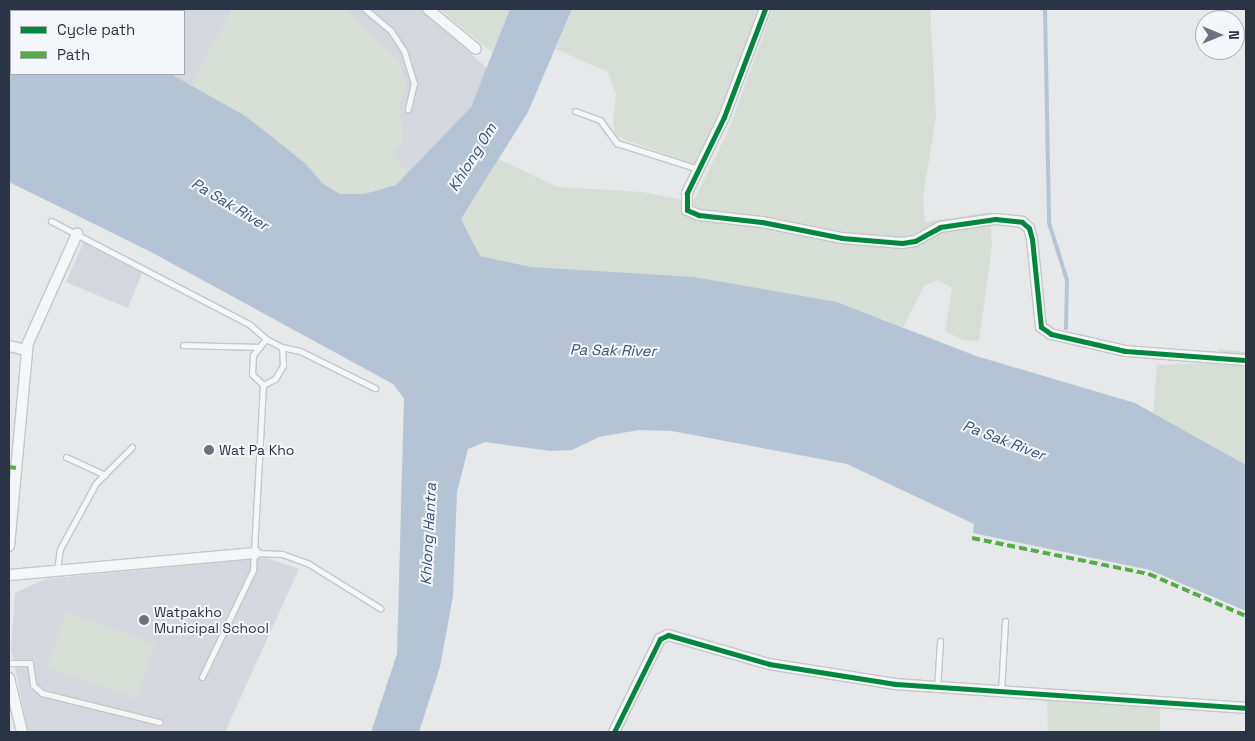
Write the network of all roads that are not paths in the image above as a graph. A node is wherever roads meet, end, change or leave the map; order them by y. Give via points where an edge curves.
1 (365, 9) edge
2 (428, 9) edge
3 (765, 9) edge
4 (476, 49) dead end
5 (408, 110) dead end
6 (574, 111) dead end
7 (698, 169) junction
8 (51, 221) dead end
9 (77, 234) junction
10 (266, 339) junction
11 (183, 345) dead end
12 (9, 346) edge
13 (260, 347) junction
14 (282, 347) junction
15 (27, 350) junction
16 (1246, 360) edge
17 (263, 385) junction
18 (375, 388) dead end
19 (132, 447) dead end
20 (66, 457) dead end
21 (105, 475) junction
22 (9, 546) edge
23 (256, 552) junction
24 (56, 571) junction
25 (9, 575) edge
26 (380, 608) dead end
27 (1004, 621) dead end
28 (940, 641) dead end
29 (9, 663) edge
30 (202, 677) dead end
31 (9, 678) edge
32 (937, 689) junction
33 (1000, 694) junction
34 (1246, 708) edge
35 (159, 722) dead end
36 (22, 732) edge
37 (614, 732) edge

1 - 5 lane via 391,31 404,52 414,83
2 - 4 street
3 - 7 street via 724,117
6 - 7 lane via 600,120 617,143
7 - 16 street via 685,203 687,210 699,215 762,222 842,238 902,243 915,241 940,227 995,219 1022,222 1029,228 1032,240 1041,327 1051,334 1125,351
8 - 9 lane
9 - 10 lane via 249,324
9 - 15 street
10 - 13 lane
10 - 14 lane
11 - 13 lane
12 - 15 street
13 - 17 lane via 253,355 252,374
14 - 17 lane via 283,365 275,379
14 - 18 lane via 300,351
15 - 22 street
17 - 23 lane
19 - 21 lane
20 - 21 lane
21 - 24 lane via 96,483 60,549
23 - 24 street
23 - 26 lane via 282,554 310,564
23 - 30 lane via 252,570
24 - 25 street
27 - 33 lane
28 - 32 lane
29 - 35 lane via 30,663 33,685 42,693
31 - 36 street
32 - 33 street
32 - 37 street via 769,664 668,635 660,639
33 - 34 street

